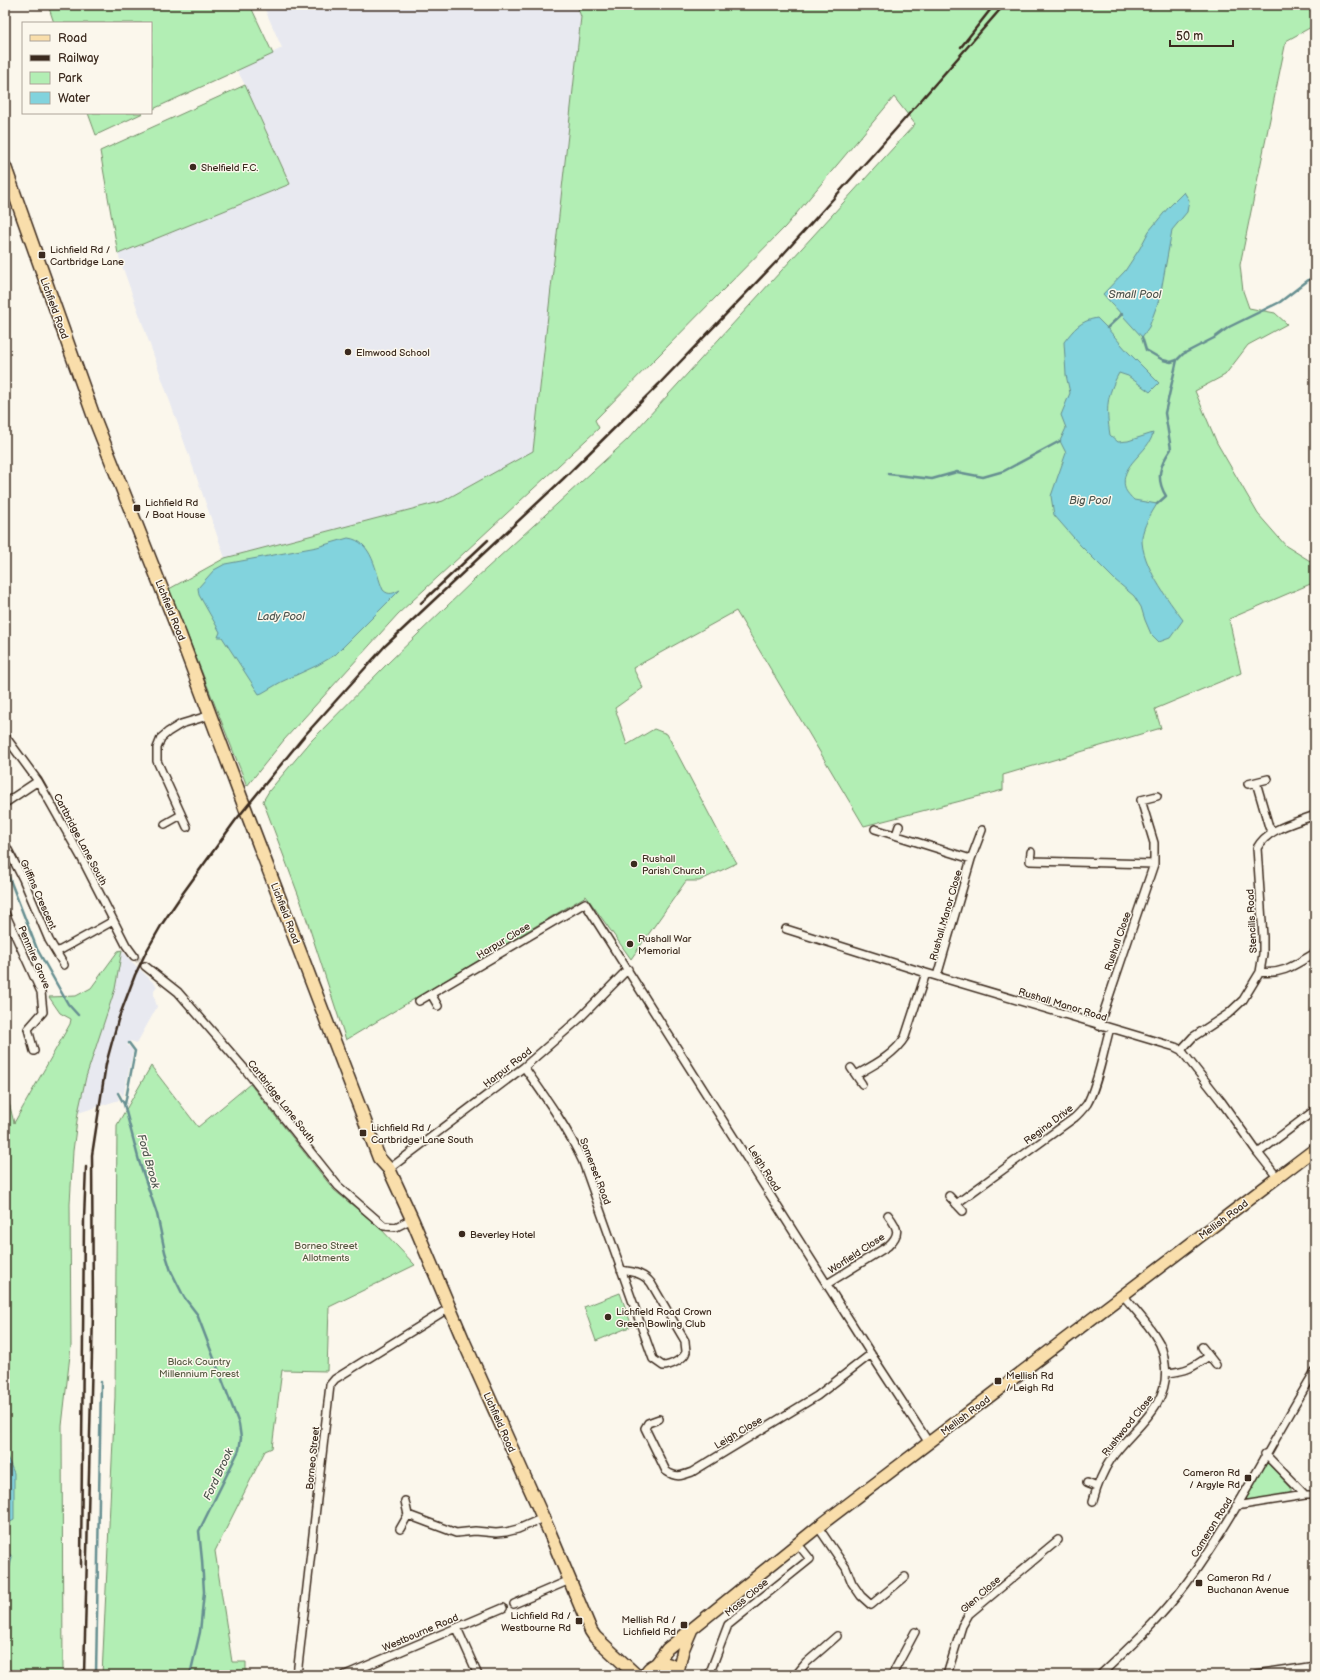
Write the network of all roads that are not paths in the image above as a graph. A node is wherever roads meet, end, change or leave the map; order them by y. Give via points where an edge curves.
1 (5, 167) edge
2 (211, 715) junction
3 (5, 736) edge
4 (1268, 779) dead end
5 (38, 781) junction
6 (1157, 796) dead end
7 (5, 802) edge
8 (181, 815) junction
9 (1315, 815) edge
10 (165, 824) dead end
11 (899, 826) dead end
12 (187, 828) dead end
13 (876, 828) dead end
14 (982, 830) dead end
15 (1273, 831) junction
16 (896, 835) junction
17 (5, 844) edge
18 (1031, 852) dead end
19 (971, 859) junction
20 (1154, 864) junction
21 (585, 903) joint
22 (5, 913) edge
23 (113, 921) junction
24 (786, 929) dead end
25 (57, 952) junction
26 (1315, 953) edge
27 (134, 956) tunnel mouth
28 (64, 965) dead end
29 (145, 966) tunnel mouth
30 (628, 969) junction
31 (1260, 972) junction
32 (926, 973) junction
33 (937, 976) junction
34 (431, 994) junction
35 (419, 1001) dead end
36 (438, 1006) dead end
37 (1099, 1026) junction
38 (1110, 1028) junction
39 (1181, 1050) junction
40 (34, 1051) dead end
41 (524, 1068) junction
42 (851, 1068) dead end
43 (856, 1076) junction
44 (862, 1084) dead end
45 (1315, 1110) edge
46 (1315, 1149) edge
47 (1258, 1153) junction
48 (388, 1169) junction
49 (1277, 1178) junction
50 (949, 1196) dead end
51 (956, 1204) junction
52 (963, 1211) dead end
53 (888, 1218) dead end
54 (412, 1219) junction
55 (621, 1270) junction
56 (826, 1284) junction
57 (1123, 1295) junction
58 (449, 1308) junction
59 (1202, 1347) dead end
60 (871, 1354) junction
61 (1209, 1356) junction
62 (1216, 1366) dead end
63 (1167, 1372) junction
64 (1315, 1372) edge
65 (659, 1419) dead end
66 (929, 1443) junction
67 (1266, 1454) junction
68 (1087, 1483) dead end
69 (1097, 1487) junction
70 (1304, 1495) junction
71 (1315, 1495) edge
72 (406, 1501) dead end
73 (1093, 1501) dead end
74 (1236, 1506) junction
75 (408, 1515) junction
76 (543, 1518) junction
77 (818, 1527) junction
78 (400, 1529) dead end
79 (1046, 1538) dead end
80 (802, 1549) dead end
81 (905, 1577) dead end
82 (570, 1580) junction
83 (514, 1604) dead end
84 (503, 1608) dead end
85 (693, 1627) junction
86 (457, 1628) junction
87 (915, 1632) dead end
88 (837, 1636) dead end
89 (624, 1665) junction
90 (1315, 1666) edge
91 (650, 1669) edge
92 (350, 1674) edge
93 (679, 1674) edge
94 (297, 1675) edge
95 (478, 1675) edge
96 (636, 1675) edge
97 (709, 1675) edge
98 (796, 1675) edge
99 (892, 1675) edge
100 (947, 1675) edge
101 (1100, 1675) edge
102 (1256, 1675) edge

1 - 2 highway, Lichfield Road via 95,420
2 - 8 street via 181,724 161,738 157,748 157,762
2 - 48 highway, Lichfield Road via 379,1158
3 - 5 street, Cartbridge Lane South
4 - 15 street via 1252,783 1269,827
5 - 7 street
5 - 23 street, Cartbridge Lane South via 81,857
6 - 20 street, Rushall Close via 1141,800 1154,843
8 - 10 street
8 - 12 street
9 - 15 street, Stencills Road
11 - 16 street
13 - 16 street, Rushall Manor Close
14 - 19 street, Rushall Manor Close
15 - 31 street, Stencills Road via 1257,848 1263,937
16 - 19 street, Rushall Manor Close
17 - 25 street, Griffins Crescent via 49,940
18 - 20 street via 1030,861
19 - 33 street, Rushall Manor Close
20 - 37 street, Rushall Close
21 - 30 street, Leigh Road
21 - 34 street, Harpur Close
22 - 40 street, Penmire Grove via 41,992 43,1012 28,1030
23 - 25 street
23 - 27 street, Cartbridge Lane South
24 - 32 street, Rushall Manor Road
25 - 28 street, Griffins Crescent
26 - 31 street via 1287,970
29 - 54 street, Cartbridge Lane South via 178,992 244,1068 338,1186 384,1226 396,1227
30 - 41 street, Harpur Road via 579,1019
30 - 56 street, Leigh Road
31 - 39 street, Stencills Road via 1243,1000 1228,1014 1193,1037
32 - 33 street, Rushall Manor Road
32 - 43 street via 901,1043 889,1055
33 - 37 street, Rushall Manor Road
34 - 35 street, Harpur Close
34 - 36 street
37 - 38 street, Rushall Manor Road
38 - 39 street, Rushall Manor Road
38 - 51 street, Regina Drive via 1093,1088 1081,1111
39 - 47 street
41 - 48 street, Harpur Road
41 - 55 street, Somerset Road via 573,1139
42 - 43 street
43 - 44 street
45 - 47 street
46 - 49 main road, Mellish Road
47 - 49 street
48 - 54 highway, Lichfield Road
49 - 57 main road, Mellish Road
50 - 51 street
51 - 52 street
53 - 56 street, Worfield Close via 897,1231 894,1240
54 - 58 highway, Lichfield Road
55 - 55 street, Somerset Road via 653,1359 663,1366 668,1366 684,1356 685,1341 646,1277 640,1273
56 - 60 street, Leigh Road
57 - 63 street, Rushwood Close via 1157,1339 1164,1355
57 - 66 main road, Mellish Road
58 - 76 highway, Lichfield Road
58 - 94 street, Borneo Street via 335,1379 330,1385
59 - 61 street
60 - 65 street, Leigh Close via 817,1396 692,1472 678,1477 666,1471 645,1428 648,1423
60 - 66 street, Leigh Road
61 - 62 street
61 - 63 street via 1184,1371
63 - 69 street, Rushwood Close via 1162,1395 1156,1407 1111,1459
64 - 67 street, Cameron Road
66 - 77 main road, Mellish Road
67 - 70 street
67 - 74 street, Cameron Road
68 - 69 street
69 - 73 street, Rushwood Close
70 - 71 street
70 - 74 street
72 - 75 street
74 - 101 street, Cameron Road via 1186,1585 1139,1638
75 - 76 street via 456,1533 506,1532
75 - 78 street
76 - 82 highway, Lichfield Road
77 - 81 street via 846,1568 852,1583 871,1605
77 - 85 main road, Mellish Road
79 - 100 street, Glen Close via 1055,1542 969,1614 962,1626
80 - 97 street, Moss Close via 810,1559 728,1625
82 - 83 street
82 - 89 highway, Lichfield Road via 595,1637
84 - 86 street, Westbourne Road
85 - 91 main road, Mellish Road via 667,1649
85 - 93 main road, Mellish Road via 683,1650
86 - 92 street, Westbourne Road
86 - 95 street
87 - 99 street
88 - 98 street
89 - 91 highway
89 - 96 highway, Lichfield Road
90 - 102 street
91 - 93 highway via 662,1663 670,1665

